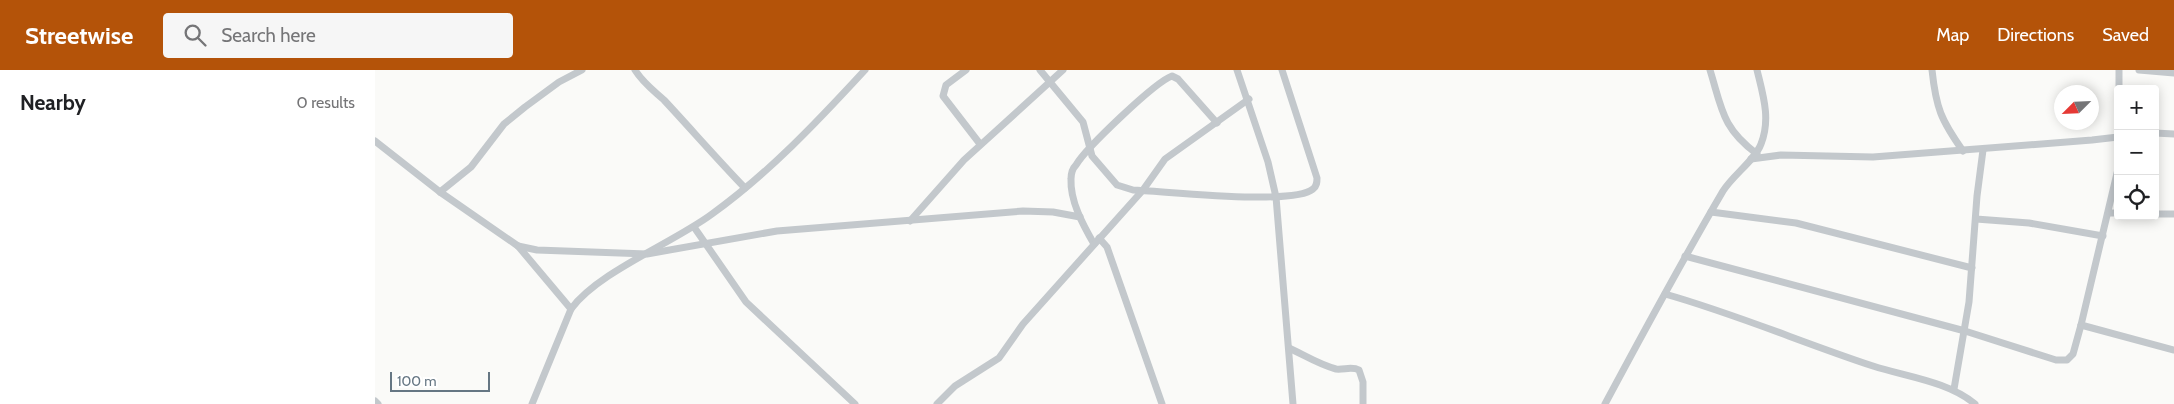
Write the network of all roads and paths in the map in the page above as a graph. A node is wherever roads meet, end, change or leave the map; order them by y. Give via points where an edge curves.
1 (582, 70) edge
2 (635, 70) edge
3 (865, 70) edge
4 (966, 70) edge
5 (1040, 70) edge
6 (1063, 70) edge
7 (1237, 70) edge
8 (1283, 70) edge
9 (1710, 70) edge
10 (1757, 70) edge
11 (1932, 70) edge
12 (2119, 70) edge
13 (2139, 70) edge
14 (2174, 73) edge
15 (1050, 81) junction
16 (2119, 85) edge
17 (1249, 99) junction
18 (1217, 123) junction
19 (2118, 130) edge
20 (2159, 133) edge
21 (2174, 134) edge
22 (375, 141) edge
23 (980, 144) junction
24 (1089, 150) junction
25 (1983, 150) junction
26 (1963, 151) junction
27 (1754, 156) junction
28 (2117, 175) edge
29 (745, 188) junction
30 (1143, 190) junction
31 (439, 192) junction
32 (1276, 197) junction
33 (1711, 212) junction
34 (2109, 213) junction
35 (2114, 213) edge
36 (2159, 214) edge
37 (2174, 214) edge
38 (1080, 217) junction
39 (1976, 219) junction
40 (911, 221) junction
41 (694, 227) junction
42 (2103, 236) junction
43 (1097, 241) junction
44 (705, 243) junction
45 (518, 246) junction
46 (647, 254) junction
47 (1685, 256) junction
48 (1972, 268) junction
49 (1665, 294) junction
50 (571, 309) junction
51 (2081, 325) junction
52 (1965, 330) junction
53 (1289, 348) junction
54 (2174, 350) edge
55 (1953, 389) junction
56 (375, 401) edge
57 (378, 404) edge
58 (532, 404) edge
59 (855, 404) edge
60 (937, 404) edge
61 (1162, 404) edge
62 (1293, 404) edge
63 (1363, 404) edge
64 (1605, 404) edge
65 (1975, 404) edge

1 - 31 street via 559,82 505,124 471,168
2 - 29 street via 649,90 662,98
3 - 29 street via 827,112
4 - 23 street via 946,85 943,96
5 - 15 street
6 - 15 street
7 - 17 street
8 - 32 street via 1317,184 1312,190
9 - 27 street via 1726,122
10 - 27 street via 1767,117 1761,145
11 - 26 street via 1939,114
12 - 16 street
13 - 14 street
15 - 23 street
15 - 24 street via 1083,122
17 - 18 street
17 - 32 street
18 - 24 street via 1172,76 1144,97
18 - 30 street via 1165,159
19 - 25 street via 2118,137
20 - 21 street
22 - 31 street
23 - 40 street via 942,182
24 - 30 street via 1117,185
24 - 38 street via 1074,166 1071,178
25 - 26 street
25 - 39 street
26 - 27 street via 1873,157
27 - 33 street via 1736,174
28 - 34 street
29 - 41 street
30 - 32 street
30 - 43 street
31 - 45 street
32 - 53 street
33 - 47 street
33 - 48 street via 1796,223
34 - 35 street
34 - 42 street
36 - 37 street
38 - 40 street via 1023,211
38 - 43 street
39 - 42 street via 2029,223
39 - 48 street
40 - 44 street via 777,231
41 - 44 street
41 - 46 street
42 - 51 street
43 - 60 street via 1023,324 999,358 955,386
43 - 61 street via 1107,247
44 - 46 street
44 - 59 street via 751,307
45 - 46 street via 537,250
45 - 50 street
46 - 50 street via 587,291
47 - 49 street
47 - 52 street
48 - 52 street
49 - 55 street via 1873,366
49 - 64 street
50 - 58 street
51 - 52 street via 2073,354 2067,360 2023,350
51 - 54 street
52 - 55 street
53 - 62 street
53 - 63 street via 1336,368 1357,368 1363,382
55 - 65 street
56 - 57 street

